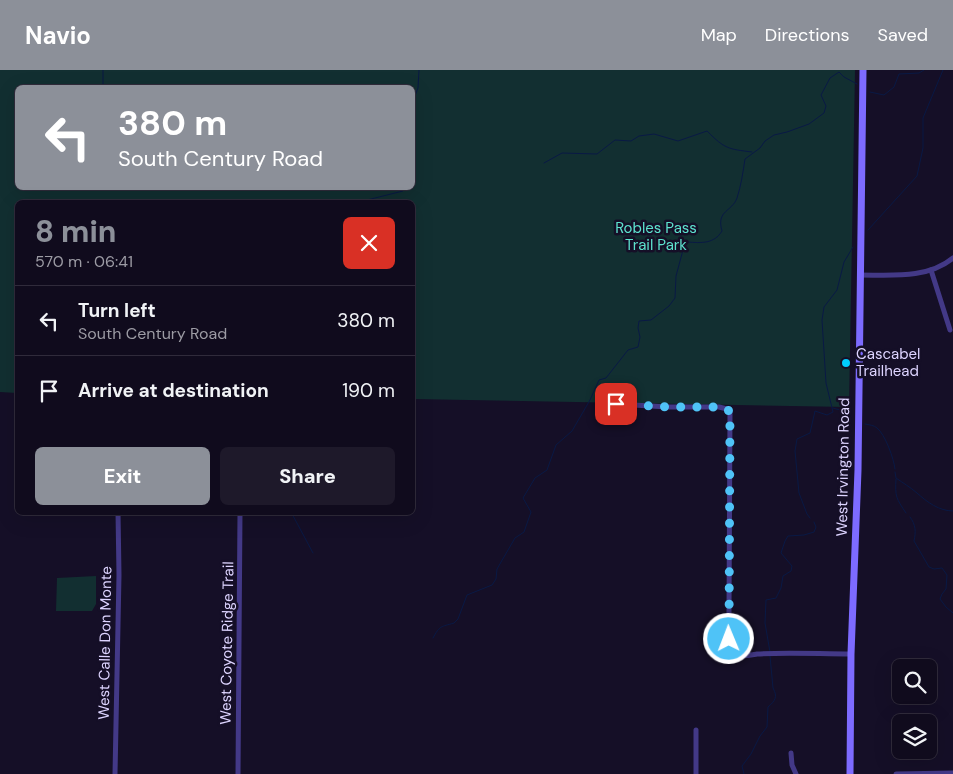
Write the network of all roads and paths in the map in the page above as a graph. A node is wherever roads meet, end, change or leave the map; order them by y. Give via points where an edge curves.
1 (863, 70) edge
2 (953, 258) edge
3 (931, 270) junction
4 (860, 275) junction
5 (950, 330) dead end
6 (607, 406) dead end
7 (118, 515) edge
8 (240, 515) edge
9 (851, 654) junction
10 (696, 730) dead end
11 (791, 753) dead end
12 (953, 773) edge
13 (115, 774) edge
14 (238, 774) edge
15 (696, 774) edge
16 (796, 774) edge
17 (850, 774) edge
18 (896, 774) edge

1 - 4 main road, West Irvington Road
2 - 3 street
3 - 4 street via 904,275
3 - 5 street
4 - 9 main road, West Irvington Road via 858,470
6 - 9 street via 719,407 730,412 731,650 740,656
7 - 13 street, West Calle Don Monte
8 - 14 street, West Coyote Ridge Trail
9 - 17 main road, West Irvington Road
10 - 15 street
11 - 16 street
12 - 18 street

